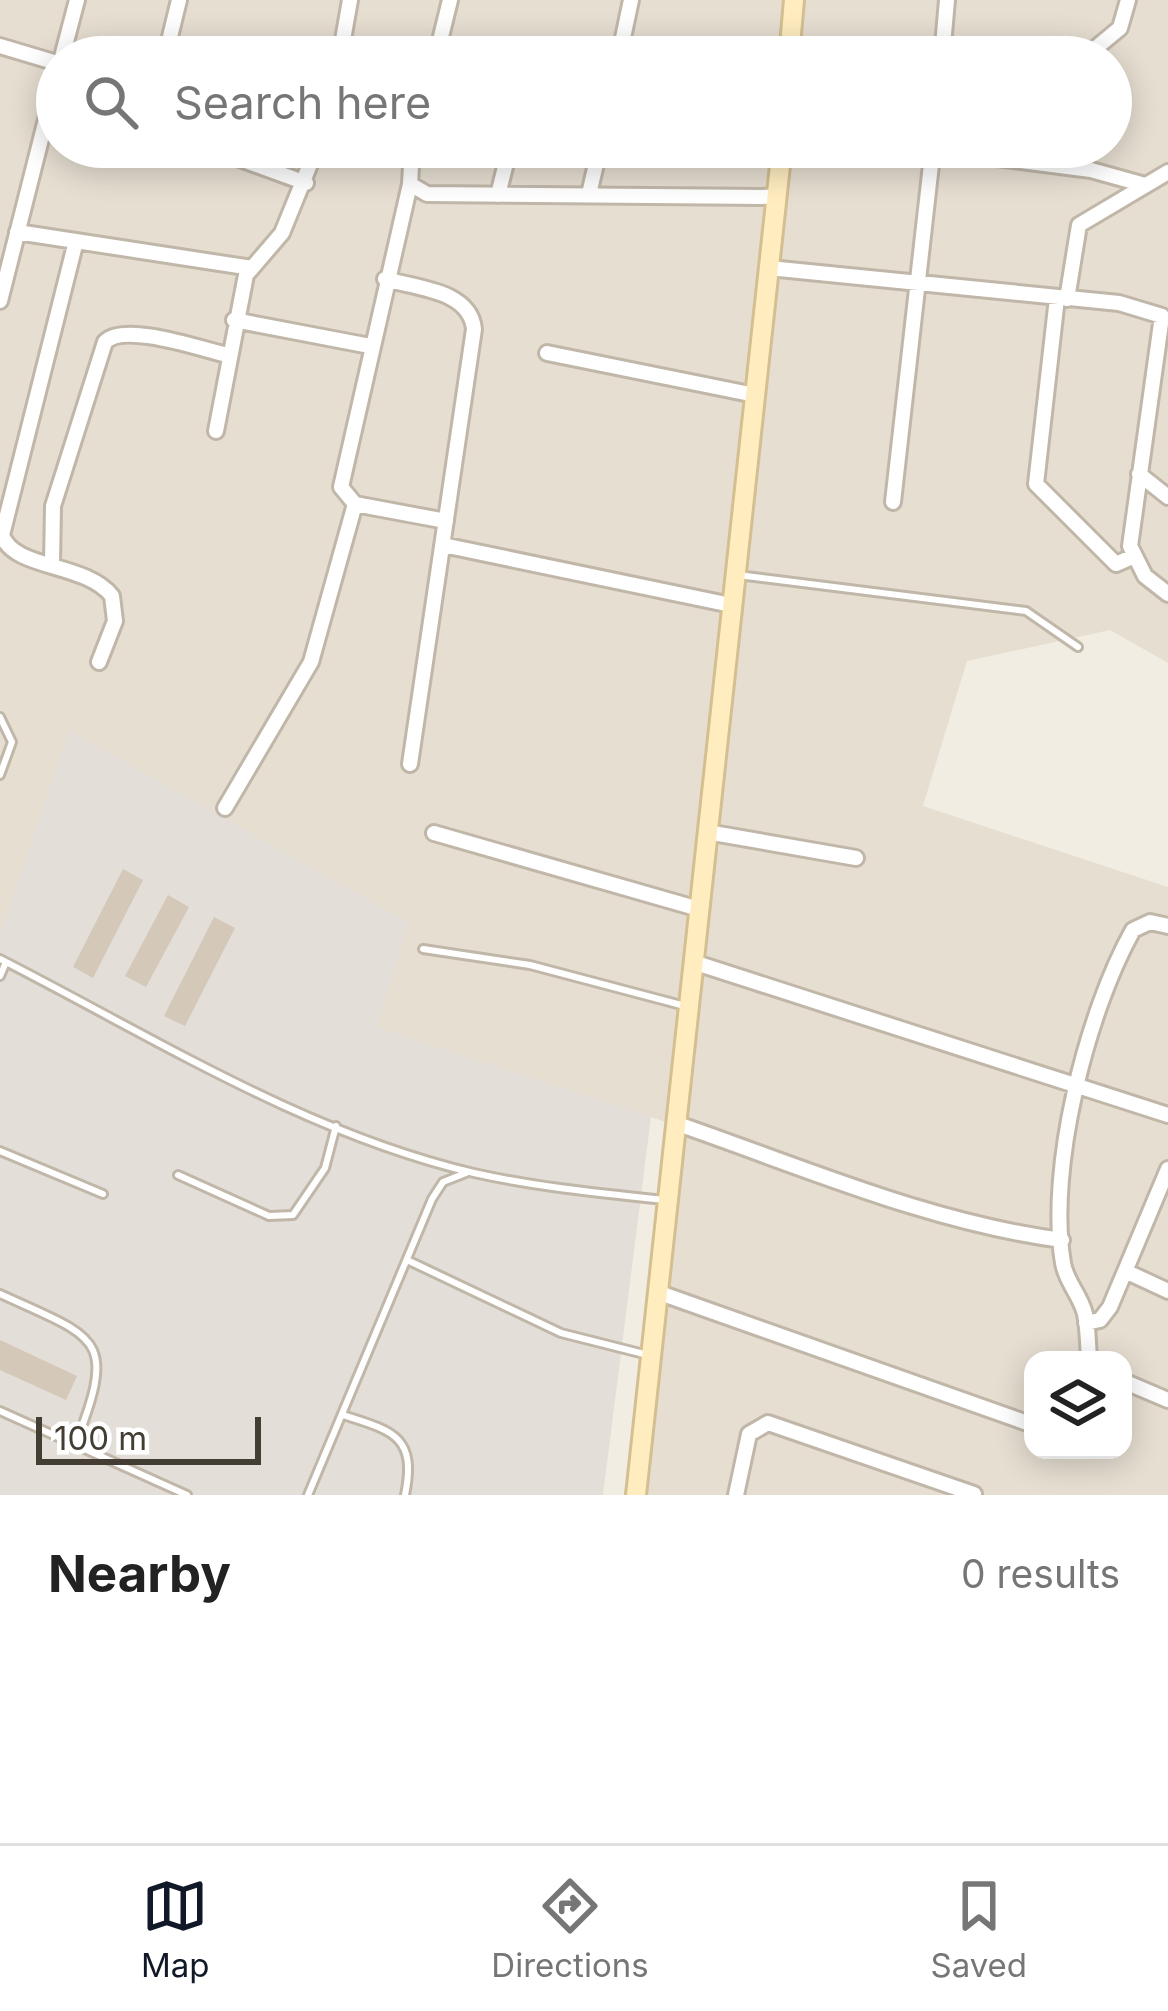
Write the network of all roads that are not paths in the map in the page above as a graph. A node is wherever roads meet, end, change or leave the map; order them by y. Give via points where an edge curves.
1 (77, 0) edge
2 (179, 0) edge
3 (350, 0) edge
4 (451, 0) edge
5 (631, 0) edge
6 (794, 0) edge
7 (947, 0) edge
8 (1128, 0) edge
9 (67, 36) edge
10 (171, 36) edge
11 (344, 36) edge
12 (442, 36) edge
13 (624, 36) edge
14 (791, 36) edge
15 (944, 36) edge
16 (1110, 36) edge
17 (0, 46) edge
18 (36, 54) edge
19 (36, 154) edge
20 (264, 168) edge
21 (311, 168) edge
22 (411, 168) edge
23 (505, 168) edge
24 (595, 168) edge
25 (780, 168) edge
26 (931, 168) edge
27 (1076, 168) edge
28 (1168, 172) edge
29 (306, 183) junction
30 (410, 184) junction
31 (1145, 185) junction
32 (589, 194) junction
33 (498, 195) junction
34 (778, 197) junction
35 (76, 241) junction
36 (10, 242) edge
37 (252, 268) junction
38 (769, 268) junction
39 (385, 279) junction
40 (920, 284) junction
41 (1062, 299) junction
42 (0, 302) edge
43 (234, 320) junction
44 (1166, 320) edge
45 (370, 346) junction
46 (547, 353) dead end
47 (227, 356) junction
48 (1163, 360) edge
49 (755, 395) junction
50 (216, 431) dead end
51 (1139, 474) junction
52 (1168, 497) edge
53 (893, 502) dead end
54 (355, 504) junction
55 (446, 521) junction
56 (442, 545) junction
57 (1132, 557) junction
58 (52, 564) junction
59 (735, 575) junction
60 (1168, 594) edge
61 (731, 605) junction
62 (1078, 646) dead end
63 (99, 662) dead end
64 (0, 717) edge
65 (410, 764) dead end
66 (0, 775) edge
67 (225, 808) dead end
68 (707, 832) junction
69 (434, 833) dead end
70 (856, 858) dead end
71 (699, 909) junction
72 (1168, 926) edge
73 (423, 949) dead end
74 (3, 961) edge
75 (693, 962) junction
76 (0, 976) edge
77 (688, 1007) junction
78 (1077, 1082) junction
79 (1168, 1115) edge
80 (675, 1123) junction
81 (336, 1126) junction
82 (0, 1151) edge
83 (470, 1172) junction
84 (178, 1175) dead end
85 (1166, 1177) edge
86 (103, 1194) dead end
87 (667, 1201) junction
88 (1062, 1240) junction
89 (407, 1260) junction
90 (1125, 1271) junction
91 (1168, 1291) edge
92 (657, 1292) junction
93 (0, 1294) edge
94 (1086, 1323) junction
95 (1088, 1351) edge
96 (650, 1355) junction
97 (1132, 1385) edge
98 (1168, 1400) edge
99 (0, 1411) edge
100 (343, 1415) junction
101 (1024, 1422) edge
102 (75, 1445) junction
103 (974, 1494) edge
104 (187, 1495) edge
105 (308, 1495) edge
106 (404, 1495) edge
107 (635, 1495) edge
108 (736, 1495) edge

1 - 9 street
2 - 10 street
3 - 11 street
4 - 12 street
5 - 13 street
6 - 14 main road
7 - 15 street
8 - 16 street
17 - 18 street
19 - 36 street
20 - 29 street
21 - 29 street
22 - 30 street
23 - 33 street
24 - 32 street
25 - 34 main road
26 - 40 street
27 - 31 street
28 - 31 street
29 - 37 street via 272,250
30 - 33 street via 427,194
30 - 39 street
31 - 41 street via 1079,225
32 - 33 street
32 - 34 street
34 - 38 main road
35 - 36 street
35 - 37 street
35 - 58 street via 2,535 20,555
36 - 42 street
37 - 43 street
38 - 40 street
38 - 49 main road
39 - 45 street
39 - 55 street via 455,298 472,316
40 - 41 street
40 - 53 street
41 - 44 street via 1142,307
41 - 57 street via 1036,484 1116,564
43 - 45 street
43 - 47 street
44 - 48 street
45 - 54 street via 342,478 343,494
46 - 49 street
47 - 50 street
47 - 58 street via 121,333 105,342 53,506
48 - 51 street
49 - 59 main road
51 - 52 street
51 - 57 street
54 - 55 street
54 - 67 street via 311,662
55 - 56 street
56 - 61 street
56 - 65 street
57 - 60 street
58 - 63 street via 89,576 112,596 115,621
59 - 61 main road
59 - 62 lane via 1026,611
61 - 68 main road
64 - 66 lane via 12,742
68 - 70 street
68 - 71 main road
69 - 71 street
71 - 75 main road
72 - 78 street via 1150,922 1133,930
73 - 77 lane via 530,965
74 - 76 lane
74 - 81 lane
75 - 77 main road
75 - 78 street
77 - 80 main road
78 - 79 street
78 - 88 street
80 - 87 main road
80 - 88 street via 880,1193
81 - 83 lane
81 - 84 lane via 325,1168 293,1215 268,1216
82 - 86 lane
83 - 87 lane
83 - 89 lane via 438,1189
85 - 90 street
87 - 92 main road
88 - 94 street via 1064,1269
89 - 96 lane via 561,1334
89 - 100 lane
90 - 91 street
90 - 94 street via 1105,1316
92 - 96 main road
92 - 101 street
93 - 102 lane via 80,1333 92,1348 99,1385
94 - 95 street
96 - 107 main road
97 - 98 street
99 - 102 lane
100 - 105 lane
100 - 106 lane via 404,1444
102 - 104 lane
103 - 108 street via 768,1424 749,1434

